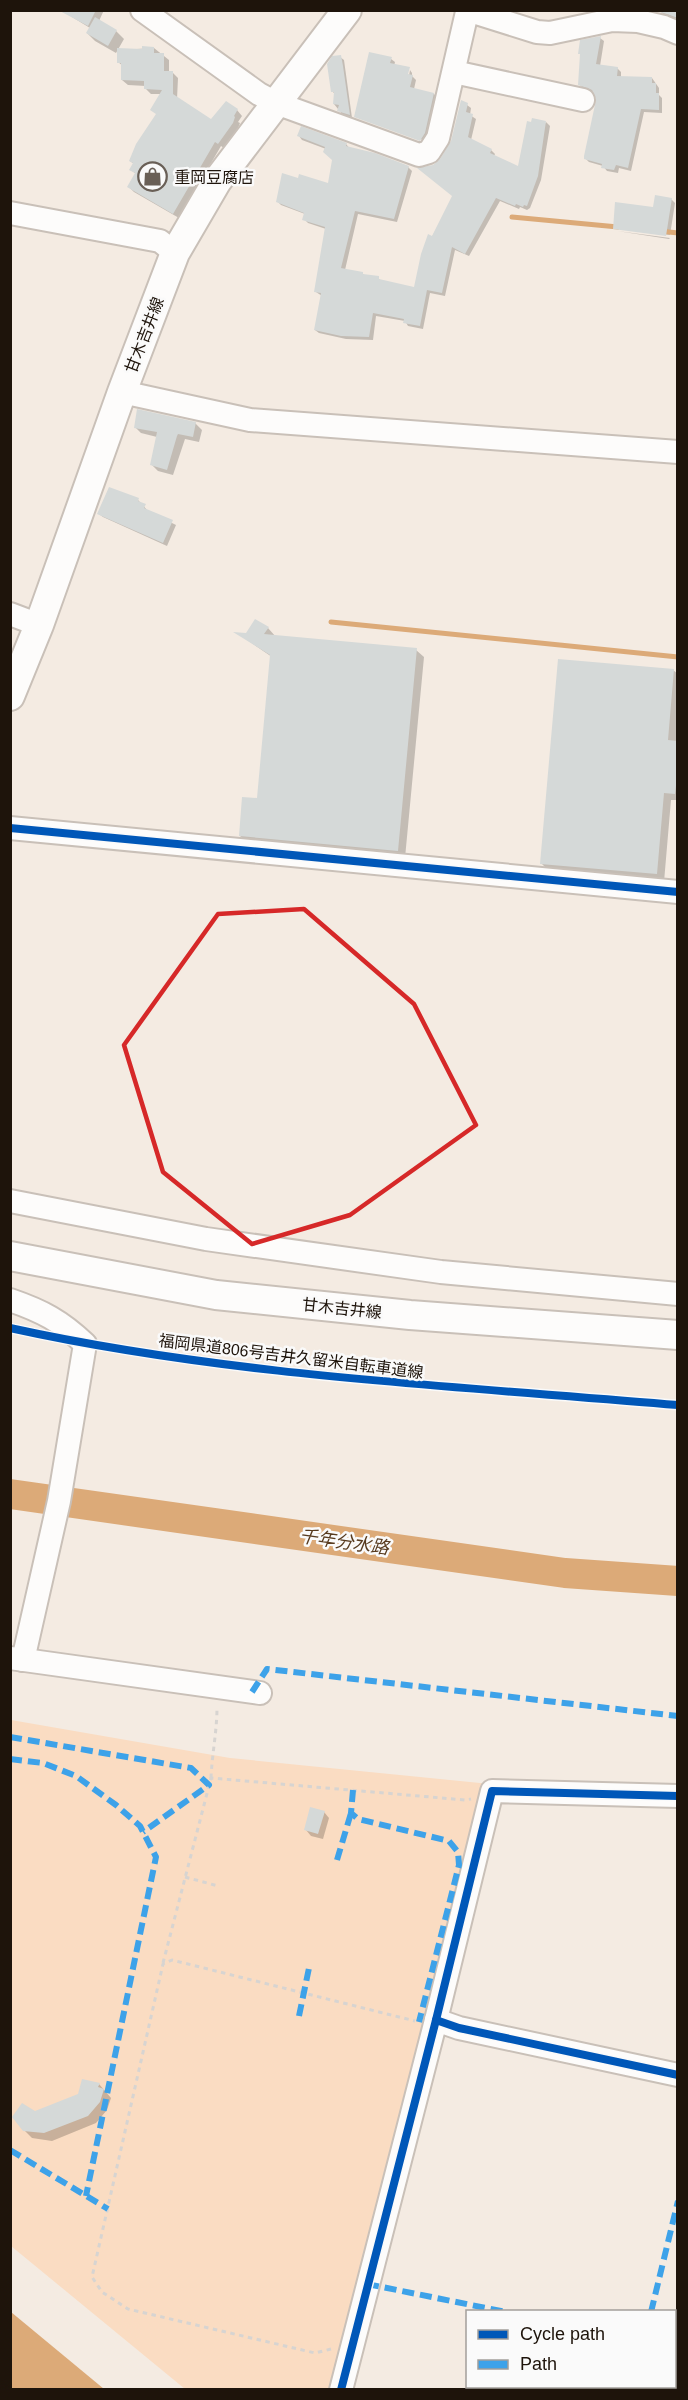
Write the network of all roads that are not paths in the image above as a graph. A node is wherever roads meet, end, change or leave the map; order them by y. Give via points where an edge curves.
1 (142, 10) edge
2 (347, 10) edge
3 (467, 11) edge
4 (678, 33) edge
5 (454, 72) junction
6 (583, 100) dead end
7 (276, 103) junction
8 (10, 213) edge
9 (175, 253) junction
10 (122, 392) junction
11 (678, 452) edge
12 (10, 614) edge
13 (39, 625) junction
14 (10, 696) edge
15 (10, 828) edge
16 (678, 892) edge
17 (10, 1201) edge
18 (10, 1256) edge
19 (678, 1294) edge
20 (10, 1300) edge
21 (678, 1335) edge
22 (17, 1659) edge
23 (260, 1693) dead end
24 (678, 1796) edge
25 (435, 2023) junction
26 (678, 2075) edge
27 (341, 2390) edge

1 - 7 street
2 - 7 main road, 甘木吉井線
3 - 4 street via 537,32 550,33 612,20 638,21
3 - 5 street
5 - 6 street
5 - 7 street via 438,138 429,152 419,155
7 - 9 main road, 甘木吉井線 via 217,182
8 - 9 street via 160,241
9 - 10 main road, 甘木吉井線
10 - 11 street via 250,420
10 - 13 main road, 甘木吉井線
12 - 13 street
13 - 14 main road, 甘木吉井線
15 - 16 street
17 - 19 street via 206,1239 441,1272
18 - 21 main road, 甘木吉井線 via 216,1295 410,1315
20 - 22 street via 39,1310 66,1326 85,1344 59,1502
22 - 23 street
24 - 25 street via 492,1791
25 - 26 street
25 - 27 street

